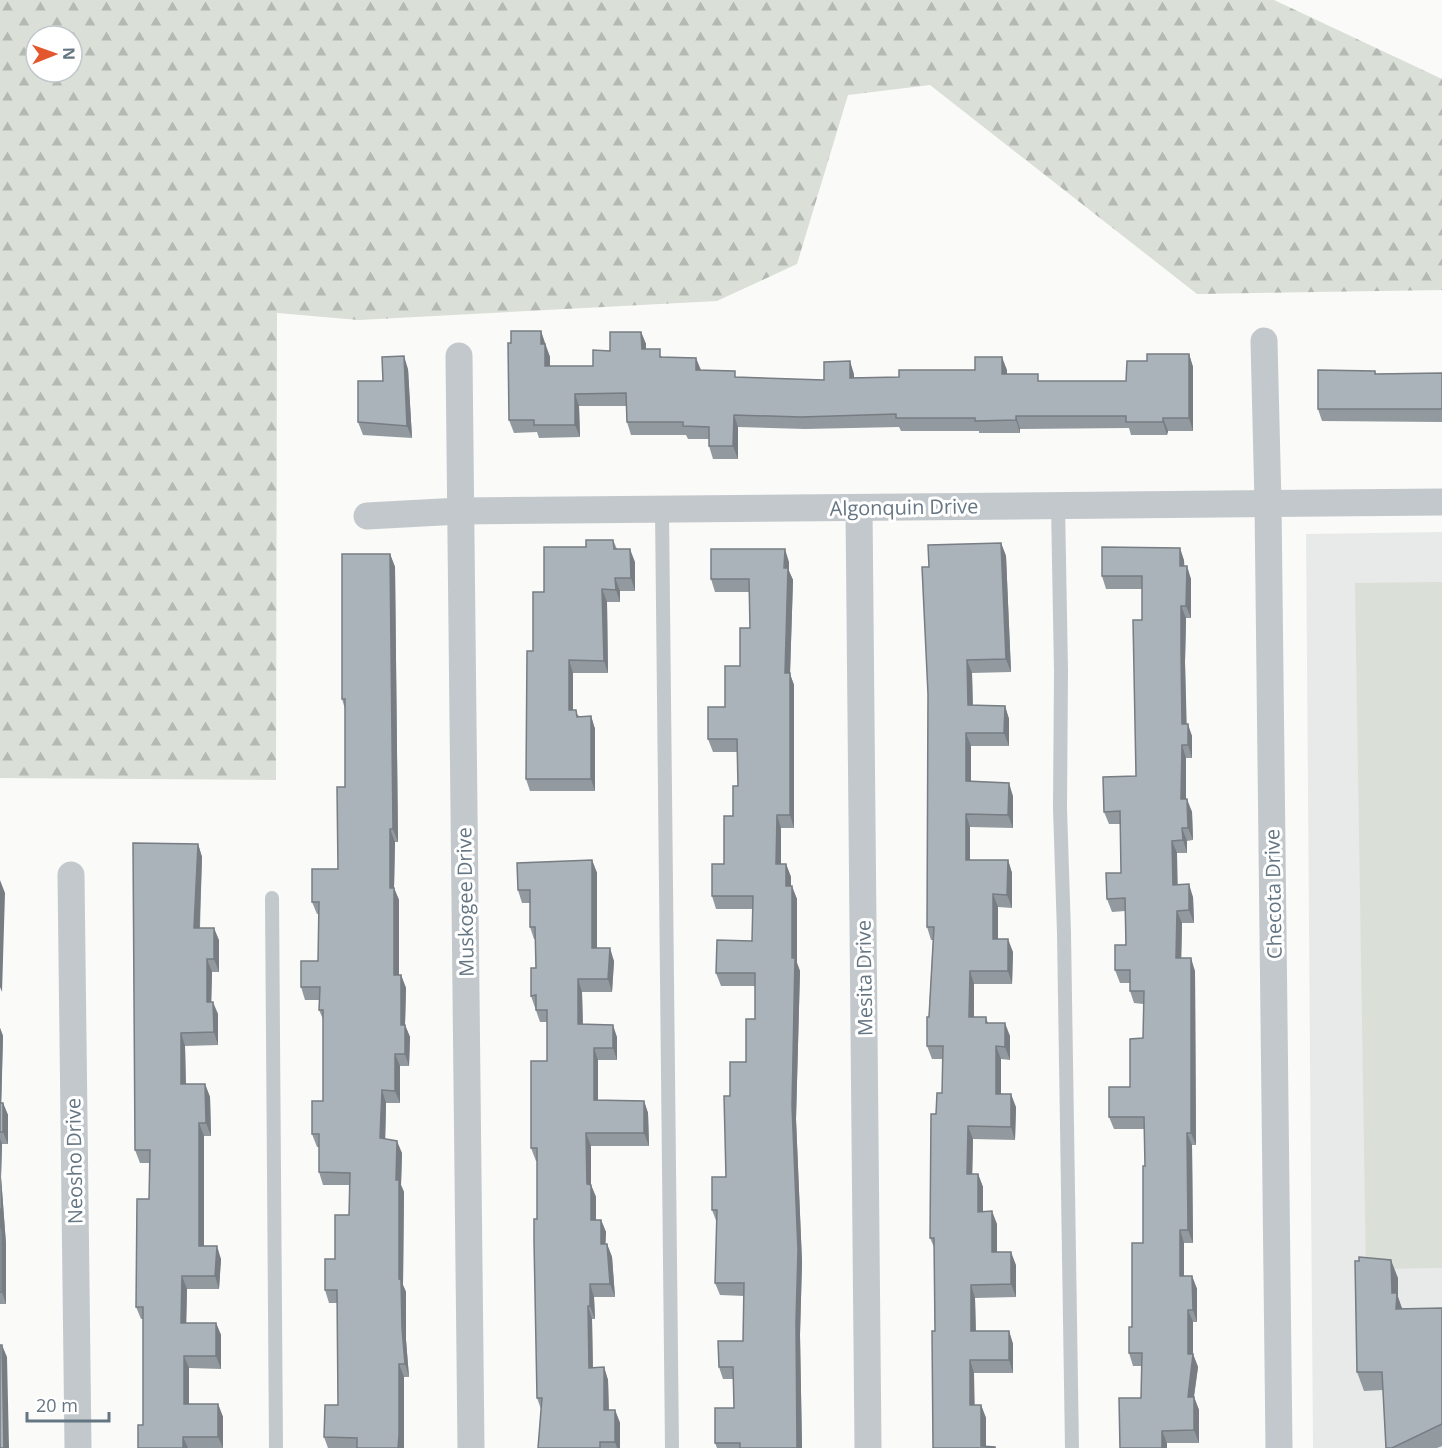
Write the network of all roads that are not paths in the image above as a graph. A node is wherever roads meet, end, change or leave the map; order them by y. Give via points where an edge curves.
1 (1263, 341) dead end
2 (459, 356) dead end
3 (1442, 502) edge
4 (1268, 503) junction
5 (1058, 505) junction
6 (859, 508) junction
7 (662, 510) junction
8 (460, 511) junction
9 (367, 516) dead end
10 (71, 875) dead end
11 (272, 898) dead end
12 (78, 1448) edge
13 (276, 1448) edge
14 (471, 1448) edge
15 (672, 1448) edge
16 (868, 1448) edge
17 (1072, 1448) edge
18 (1279, 1448) edge

1 - 4 street, Checota Drive
2 - 8 street, Muskogee Drive
3 - 4 street, Algonquin Drive
4 - 5 street, Algonquin Drive
4 - 18 street, Checota Drive
5 - 6 street, Algonquin Drive
5 - 17 lane
6 - 7 street, Algonquin Drive
6 - 16 street, Mesita Drive
7 - 8 street, Algonquin Drive
7 - 15 lane
8 - 9 street, Algonquin Drive
8 - 14 street, Muskogee Drive
10 - 12 street, Neosho Drive
11 - 13 lane

